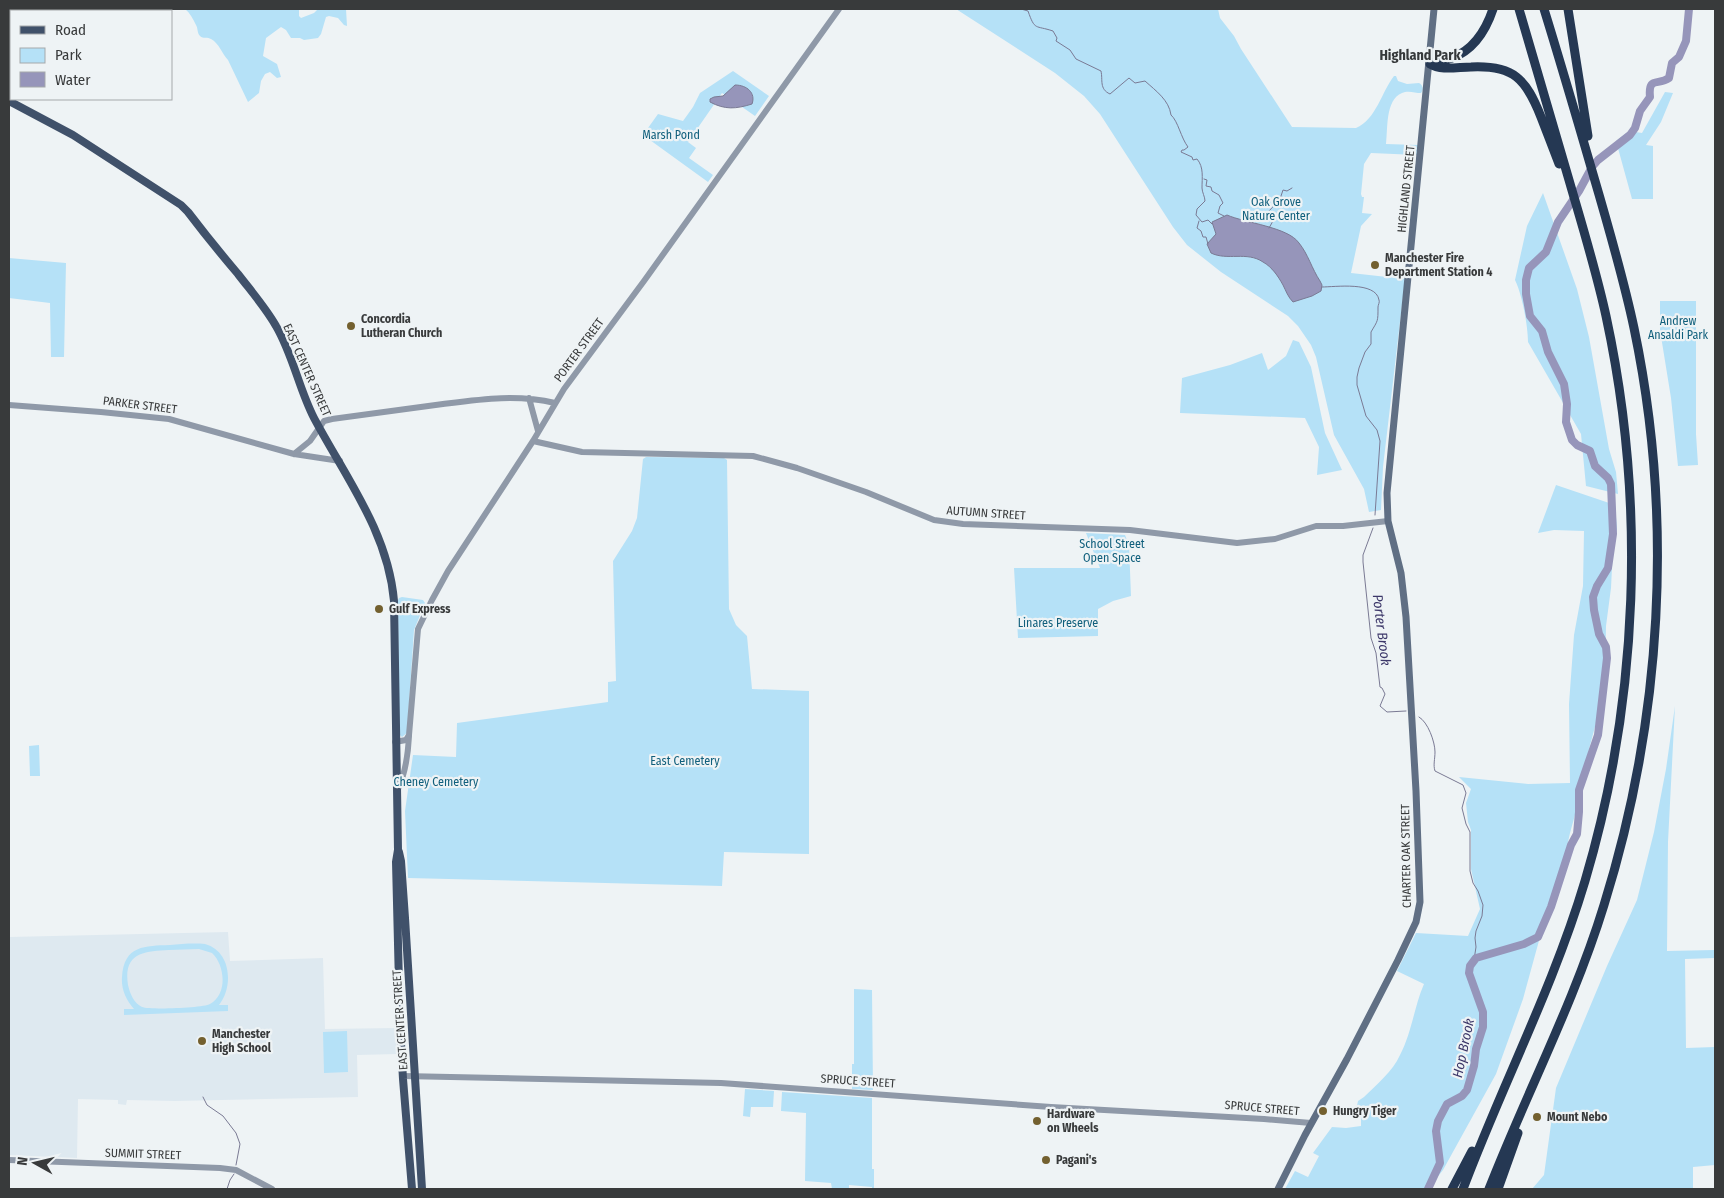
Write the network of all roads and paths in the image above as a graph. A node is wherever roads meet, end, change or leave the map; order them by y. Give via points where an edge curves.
1 (839, 9) edge
2 (1434, 9) edge
3 (1493, 9) edge
4 (1519, 9) edge
5 (1544, 9) edge
6 (1568, 9) edge
7 (1430, 64) junction
8 (9, 101) edge
9 (1586, 141) junction
10 (1565, 173) junction
11 (529, 398) junction
12 (555, 403) junction
13 (9, 405) edge
14 (319, 426) junction
15 (538, 431) junction
16 (532, 441) junction
17 (294, 454) junction
18 (340, 461) junction
19 (1388, 521) junction
20 (410, 735) junction
21 (395, 742) junction
22 (396, 792) junction
23 (398, 850) junction
24 (402, 1076) junction
25 (415, 1076) junction
26 (1536, 1078) junction
27 (1509, 1080) junction
28 (1311, 1123) junction
29 (9, 1160) edge
30 (272, 1189) edge
31 (412, 1189) edge
32 (422, 1189) edge
33 (1278, 1189) edge
34 (1452, 1189) edge
35 (1463, 1189) edge
36 (1489, 1189) edge
37 (1498, 1189) edge

1 - 12 street, PORTER STREET
2 - 7 main road, HIGHLAND STREET
3 - 7 highway via 1471,46 1453,58
4 - 10 highway
5 - 9 highway
6 - 9 highway
7 - 10 highway via 1439,68 1494,67 1511,72 1520,79 1535,100
7 - 19 main road, HIGHLAND STREET via 1388,480
8 - 14 main road, EAST CENTER STREET via 73,135 188,212 273,320
9 - 26 highway via 1630,310 1649,417 1657,524 1656,622 1645,729 1622,841 1592,941
10 - 27 highway via 1569,195 1577,205 1607,318 1619,387 1631,544 1629,638 1618,735 1596,842 1565,943
11 - 12 street
11 - 14 street via 399,409 332,419
11 - 15 street
12 - 15 street, PORTER STREET
13 - 17 street, PARKER STREET via 169,419
14 - 17 street via 310,441
14 - 18 main road, EAST CENTER STREET
15 - 16 street, PORTER STREET
16 - 19 street, AUTUMN STREET via 582,452 753,456 866,492 934,520 963,524 1130,530 1237,543 1275,539 1316,526
16 - 20 street, PORTER STREET via 456,558 421,620 416,638
17 - 18 street, PARKER STREET
18 - 21 main road, EAST CENTER STREET via 363,503 390,575 394,602
19 - 28 main road, CHARTER OAK STREET via 1401,574 1406,617 1420,902 1416,922 1398,960
20 - 21 street via 406,740
20 - 22 street, PORTER STREET via 405,771
21 - 22 main road, EAST CENTER STREET
22 - 23 main road, EAST CENTER STREET
23 - 24 main road, EAST CENTER STREET via 396,918
23 - 25 main road, EAST CENTER STREET
24 - 25 street, SPRUCE STREET
24 - 31 main road, EAST CENTER STREET
25 - 28 street, SPRUCE STREET via 721,1083
25 - 32 main road, EAST CENTER STREET
26 - 36 highway
26 - 37 highway via 1530,1105
27 - 34 highway via 1494,1102
27 - 35 highway
28 - 33 main road, CHARTER OAK STREET
29 - 30 street, SUMMIT STREET via 234,1170

